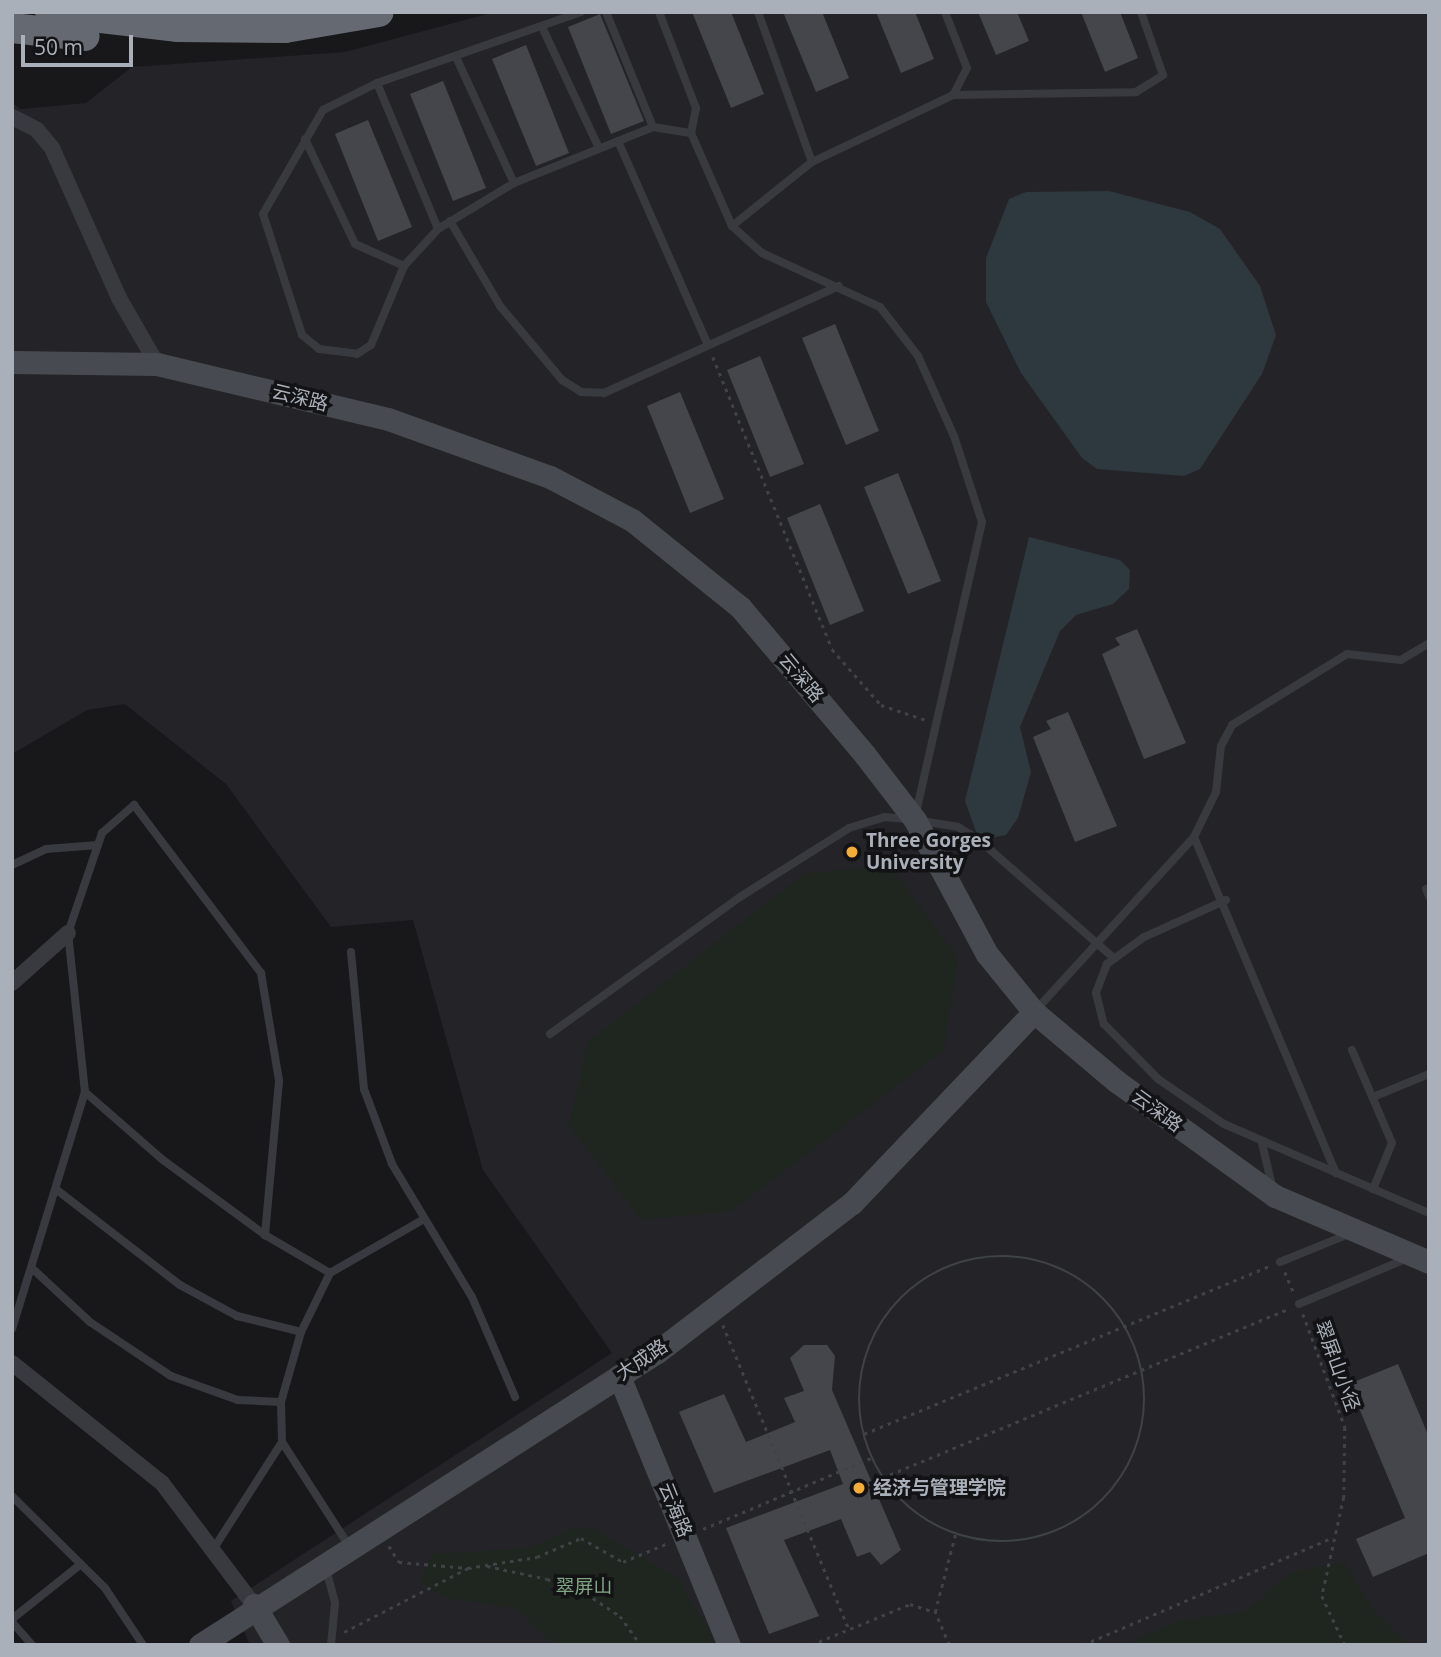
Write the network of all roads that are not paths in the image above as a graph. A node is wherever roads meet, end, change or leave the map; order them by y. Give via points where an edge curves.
1 (50, 12) edge
2 (379, 12) edge
3 (581, 12) edge
4 (606, 12) edge
5 (659, 12) edge
6 (758, 12) edge
7 (945, 12) edge
8 (1141, 12) edge
9 (214, 27) junction
10 (542, 27) junction
11 (12, 28) edge
12 (456, 57) junction
13 (377, 83) junction
14 (953, 95) junction
15 (12, 117) edge
16 (653, 127) junction
17 (691, 133) junction
18 (305, 139) junction
19 (618, 141) junction
20 (598, 148) junction
21 (812, 162) junction
22 (514, 183) junction
23 (450, 221) junction
24 (732, 226) junction
25 (438, 229) junction
26 (404, 266) junction
27 (839, 286) junction
28 (708, 345) junction
29 (12, 362) edge
30 (157, 363) junction
31 (1429, 643) edge
32 (915, 820) junction
33 (1194, 837) junction
34 (98, 845) junction
35 (12, 865) edge
36 (1226, 900) junction
37 (68, 933) junction
38 (1097, 943) junction
39 (351, 952) dead end
40 (1114, 958) junction
41 (12, 984) edge
42 (1034, 1012) junction
43 (550, 1034) dead end
44 (1352, 1050) dead end
45 (1429, 1074) edge
46 (85, 1092) junction
47 (1373, 1097) junction
48 (1262, 1143) junction
49 (1336, 1173) junction
50 (1373, 1189) junction
51 (57, 1190) junction
52 (1275, 1196) junction
53 (1429, 1213) edge
54 (424, 1219) junction
55 (1354, 1231) junction
56 (265, 1235) junction
57 (1420, 1260) edge
58 (1280, 1262) road end
59 (34, 1270) junction
60 (330, 1273) junction
61 (1299, 1304) road end
62 (12, 1329) edge
63 (301, 1332) junction
64 (12, 1363) edge
65 (619, 1376) junction
66 (515, 1397) dead end
67 (281, 1402) junction
68 (282, 1442) junction
69 (12, 1496) edge
70 (349, 1546) junction
71 (214, 1548) junction
72 (324, 1562) junction
73 (81, 1564) junction
74 (254, 1605) junction
75 (12, 1621) edge
76 (332, 1641) edge
77 (32, 1645) edge
78 (143, 1645) edge
79 (200, 1645) edge
80 (278, 1645) edge
81 (729, 1645) edge

1 - 9 highway via 96,22
2 - 9 highway via 285,27
3 - 10 lane
4 - 16 lane
5 - 17 lane via 696,108
6 - 21 lane
7 - 14 lane via 967,68
8 - 14 lane via 1163,75 1136,92
9 - 11 highway via 174,40 136,41
10 - 12 lane
10 - 20 lane
12 - 13 lane
12 - 22 lane
13 - 18 lane via 323,110
13 - 25 lane
14 - 21 lane
15 - 30 street via 37,130 52,148 119,298
16 - 17 lane
16 - 19 lane
17 - 24 lane
18 - 26 lane via 355,244
18 - 26 lane via 263,214 309,344 358,354 372,345
19 - 20 lane
19 - 28 lane
20 - 22 lane
21 - 24 lane
22 - 23 lane
23 - 25 lane
23 - 28 lane via 500,306 562,380 581,392 604,393
24 - 27 lane via 762,253
25 - 26 lane
27 - 28 lane
27 - 32 lane via 880,306 918,356 954,436 982,522
29 - 30 street, 云深路
30 - 32 street, 云深路 via 466,442 632,520 740,607
31 - 33 lane via 1401,660 1347,654 1232,725 1221,746 1216,792
32 - 38 lane via 958,827 979,840
32 - 42 street, 云深路 via 987,954
32 - 43 lane via 884,817 849,828 740,897
33 - 36 lane
33 - 38 lane
34 - 35 lane via 46,849
34 - 37 lane
34 - 56 lane via 134,805 261,973 279,1081
36 - 40 lane
36 - 49 lane
37 - 41 street
37 - 46 lane
38 - 40 lane
38 - 42 lane
39 - 54 lane via 364,1089 392,1164
40 - 48 lane via 1096,993 1104,1024 1158,1079
42 - 52 street, 云深路 via 1115,1081
42 - 65 street, 大成路 via 852,1203
44 - 47 lane
45 - 47 lane
46 - 51 lane
46 - 56 lane
47 - 50 lane via 1392,1143
48 - 49 lane
48 - 52 lane
49 - 50 lane
50 - 53 lane
51 - 59 lane
51 - 63 lane via 180,1285 237,1316
52 - 55 street, 云深路
54 - 60 lane
54 - 66 lane via 472,1297
55 - 57 street, 云深路
55 - 58 lane
56 - 60 lane
57 - 61 lane
59 - 62 lane
59 - 67 lane via 90,1322 171,1376 237,1400
60 - 63 lane
63 - 67 lane
64 - 71 street via 162,1483
65 - 70 street, 大成路
65 - 81 street, 云海路
67 - 68 lane
68 - 70 lane
68 - 71 lane
69 - 73 lane
70 - 72 street, 大成路
71 - 74 street
72 - 74 street, 大成路
72 - 76 lane via 335,1603
73 - 75 lane
73 - 78 lane
74 - 79 street, 大成路
74 - 80 street
75 - 77 lane

